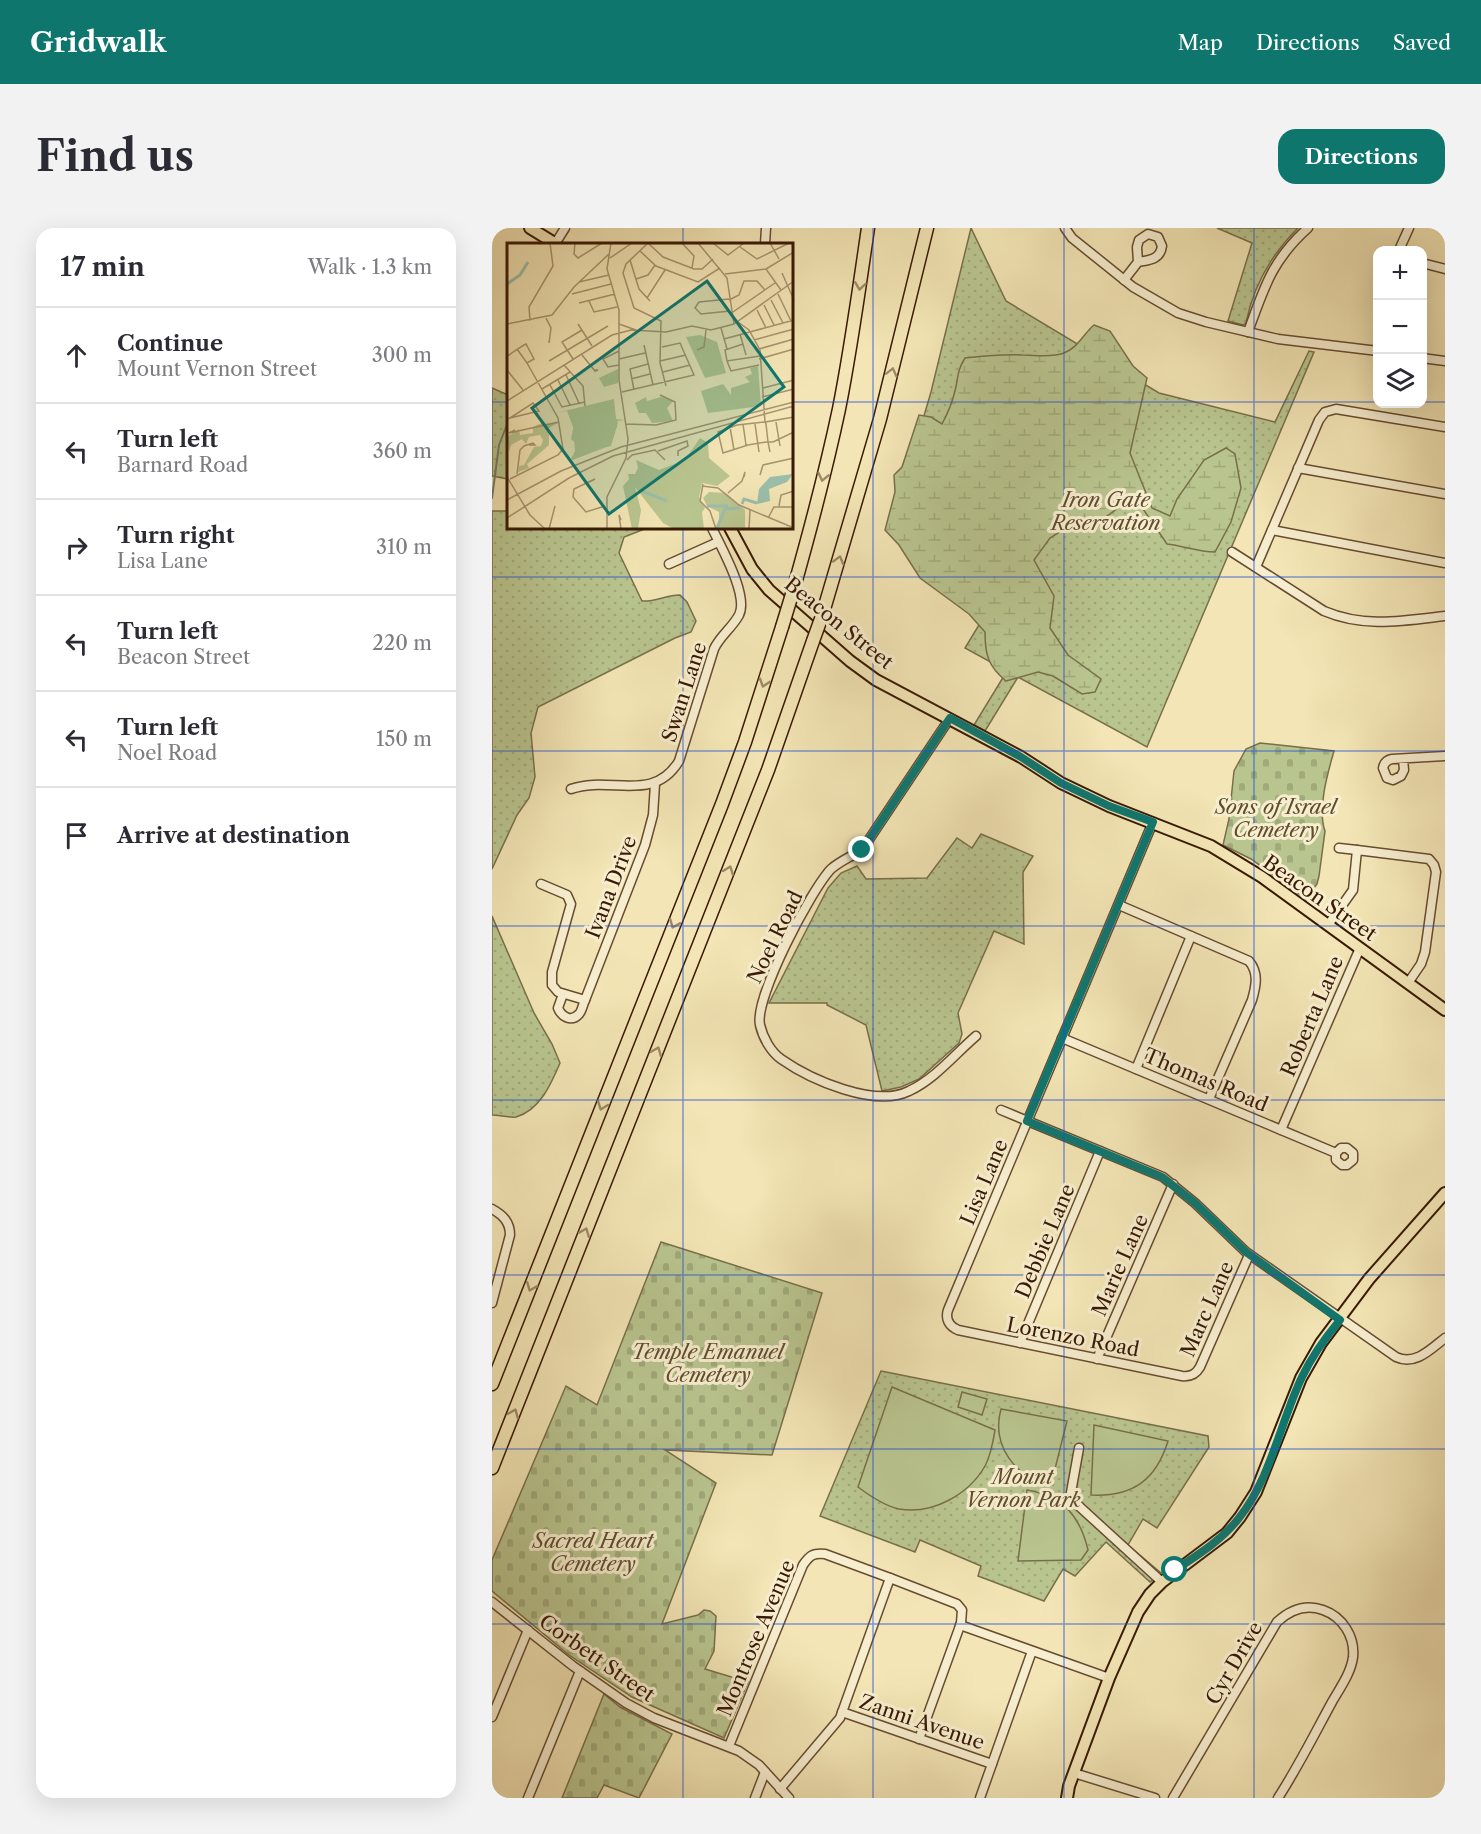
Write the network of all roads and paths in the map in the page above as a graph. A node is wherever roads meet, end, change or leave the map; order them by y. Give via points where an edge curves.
1 (530, 228) edge
2 (565, 228) edge
3 (766, 228) edge
4 (868, 228) edge
5 (927, 228) edge
6 (1065, 228) edge
7 (1308, 228) edge
8 (1409, 228) edge
9 (554, 243) edge
10 (557, 243) edge
11 (765, 243) edge
12 (1402, 246) edge
13 (1138, 262) dead end
14 (1427, 264) edge
15 (1445, 269) edge
16 (1124, 280) junction
17 (1248, 332) junction
18 (1373, 351) edge
19 (1427, 358) edge
20 (1445, 361) edge
21 (1445, 427) edge
22 (1298, 468) junction
23 (1445, 494) edge
24 (713, 530) edge
25 (731, 530) edge
26 (1272, 530) junction
27 (718, 542) junction
28 (1232, 552) dead end
29 (1445, 563) edge
30 (669, 564) dead end
31 (1256, 567) junction
32 (1445, 616) edge
33 (950, 718) junction
34 (1445, 756) edge
35 (1403, 759) dead end
36 (655, 784) junction
37 (571, 789) dead end
38 (1153, 822) junction
39 (1339, 848) dead end
40 (1357, 850) junction
41 (541, 884) dead end
42 (1119, 905) junction
43 (1328, 925) junction
44 (1191, 936) junction
45 (1360, 948) junction
46 (1408, 983) junction
47 (563, 994) junction
48 (585, 1000) junction
49 (1445, 1010) edge
50 (976, 1036) dead end
51 (1062, 1038) junction
52 (1136, 1069) junction
53 (1209, 1100) junction
54 (1001, 1110) dead end
55 (1027, 1121) junction
56 (1281, 1130) junction
57 (1100, 1151) junction
58 (1336, 1153) dead end
59 (1173, 1185) junction
60 (1445, 1193) edge
61 (492, 1209) edge
62 (1249, 1255) junction
63 (492, 1304) edge
64 (1340, 1320) junction
65 (949, 1323) joint
66 (1445, 1338) edge
67 (1020, 1343) junction
68 (1097, 1359) junction
69 (1193, 1375) joint
70 (492, 1384) edge
71 (1079, 1448) dead end
72 (492, 1468) edge
73 (890, 1578) junction
74 (1161, 1582) junction
75 (492, 1602) edge
76 (960, 1625) junction
77 (528, 1630) junction
78 (1032, 1651) junction
79 (580, 1671) junction
80 (1109, 1678) junction
81 (842, 1712) junction
82 (492, 1717) edge
83 (920, 1739) junction
84 (726, 1745) junction
85 (992, 1764) junction
86 (765, 1772) junction
87 (1074, 1773) junction
88 (780, 1789) junction
89 (1152, 1797) edge
90 (528, 1798) edge
91 (755, 1798) edge
92 (789, 1798) edge
93 (980, 1798) edge
94 (1067, 1798) edge
95 (1173, 1798) edge
96 (1278, 1798) edge

1 - 9 main road
2 - 10 street
3 - 11 street
4 -> 70 highway, bridge via 855,322 819,498 745,742
72 -> 5 highway, bridge via 768,770 822,616 880,419
6 - 16 street
7 - 17 street via 1274,268
8 - 12 street
13 - 16 street
14 - 15 street
16 - 17 street via 1178,313
17 - 18 street
19 - 20 street
21 - 22 street via 1333,409 1319,420
22 - 23 street
22 - 26 street
24 - 27 street, Swan Lane
25 - 33 main road, Beacon Street via 752,569 777,598 850,661 876,680
26 - 29 street
26 - 31 street
27 - 30 street
27 - 36 street, Swan Lane via 740,592 739,615 714,649 679,761 673,772
28 - 31 street
31 - 32 street via 1341,618 1372,623
33 - 38 main road, Beacon Street via 1061,783
33 - 50 street, Noel Road via 862,850 831,869 816,890 771,979 759,1023 770,1048 780,1059 831,1085 871,1097 909,1091
34 - 35 street
36 - 37 street
36 - 48 street, Ivana Drive via 653,815 645,845
38 - 42 street, Lisa Lane
38 - 43 main road, Beacon Street via 1211,846
39 - 40 street
40 - 43 street via 1353,890
40 - 46 street via 1424,856 1434,865 1425,952
41 - 47 street, Ivana Drive via 567,895 571,904 551,977 555,989
42 - 44 street
42 - 51 street, Lisa Lane
43 - 45 main road, Beacon Street
44 - 52 street
44 - 53 street via 1249,961 1256,971 1252,1000
45 - 46 main road, Beacon Street
45 - 56 street, Roberta Lane
46 - 49 main road, Beacon Street
47 - 48 street
47 - 48 street, Ivana Drive via 559,1010 568,1018 579,1014
51 - 52 street, Thomas Road
51 - 55 street, Lisa Lane
52 - 53 street, Thomas Road
53 - 56 street, Thomas Road
54 - 55 street
55 - 57 street
55 - 65 street, Lisa Lane via 948,1310
56 - 58 street, Thomas Road
57 - 59 street
57 - 67 street, Debbie Lane
59 - 62 street
59 - 68 street, Marie Lane
60 - 64 main road via 1369,1279
61 - 63 street via 504,1217 510,1228
62 - 64 street
62 - 69 street, Marc Lane
64 - 66 street via 1405,1360 1417,1359
64 - 74 main road via 1301,1378 1256,1492 1240,1517 1221,1537
65 - 67 street, Lorenzo Road via 958,1330
67 - 68 street, Lorenzo Road
68 - 69 street, Lorenzo Road
71 - 74 street via 1070,1498
73 - 76 street via 957,1604 962,1610
73 - 81 street
73 - 84 street, Montrose Avenue via 825,1554 809,1556
74 - 80 main road via 1138,1612
75 - 77 street, Corbett Street
76 - 78 street
76 - 83 street
77 - 79 street, Corbett Street
77 - 82 street
78 - 80 street
78 - 85 street
79 - 84 street, Corbett Street via 644,1713
79 - 90 street
80 - 87 main road
81 - 83 street, Zanni Avenue
81 - 88 street
83 - 85 street, Zanni Avenue
84 - 86 street, Corbett Street
85 - 93 street
86 - 88 street, Corbett Street
86 - 91 street
87 - 89 street
87 - 94 main road
88 - 92 street, Corbett Street
95 - 96 street, Cyr Drive via 1277,1622 1303,1608 1323,1610 1346,1627 1353,1646 1351,1665

